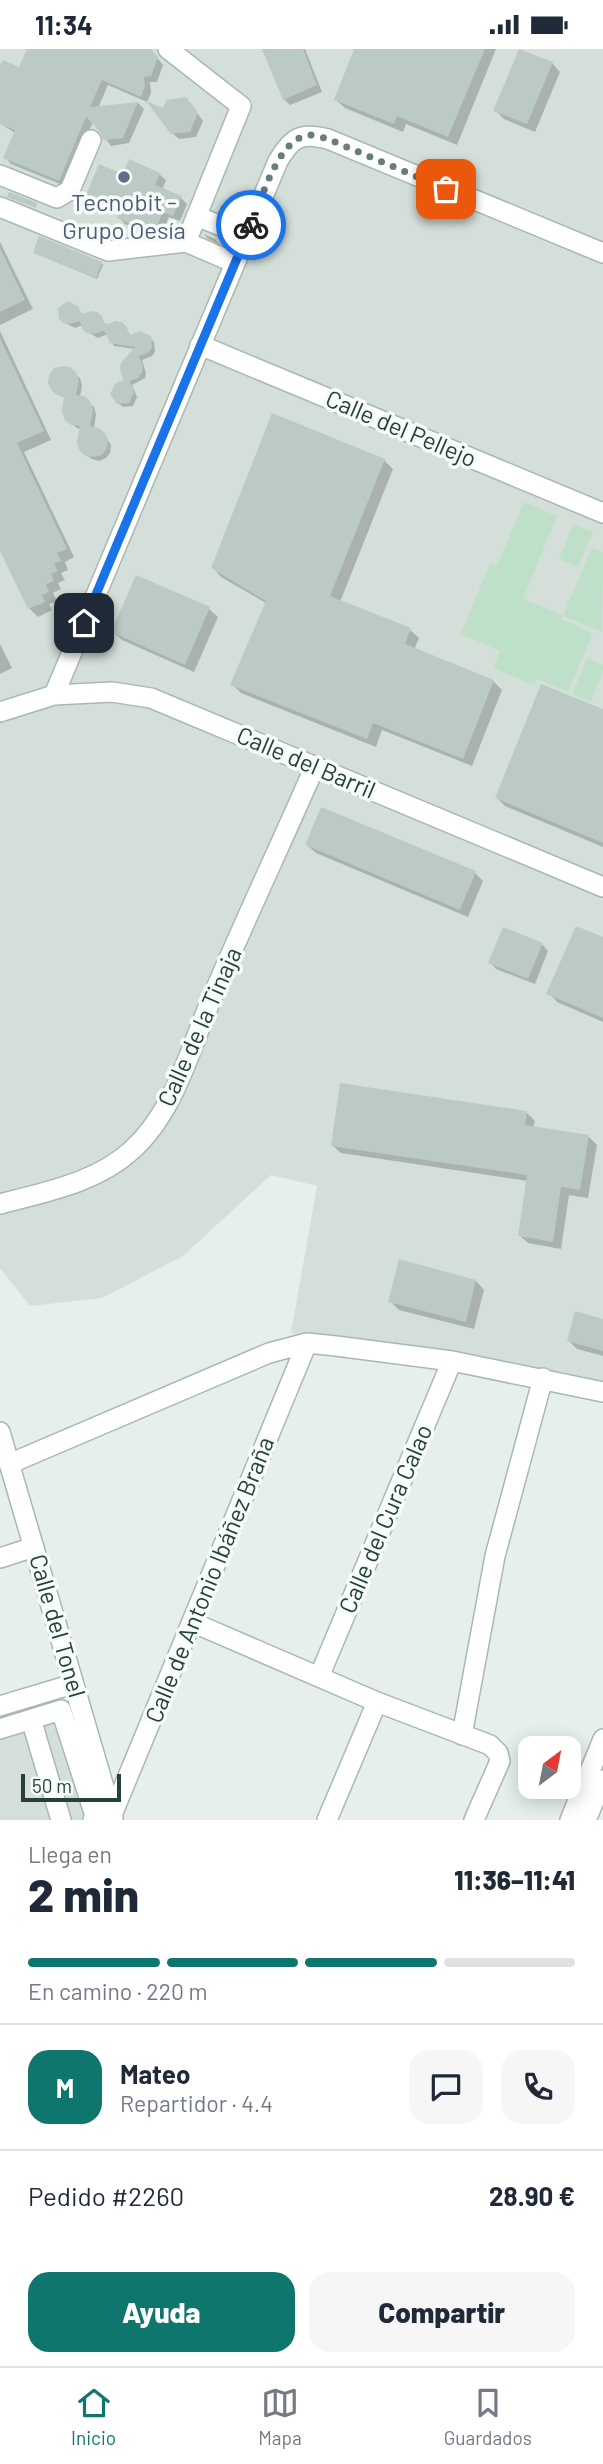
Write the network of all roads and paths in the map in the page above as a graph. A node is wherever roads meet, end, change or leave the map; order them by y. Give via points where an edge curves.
1 (168, 49) edge
2 (91, 140) dead end
3 (0, 175) edge
4 (0, 207) edge
5 (196, 216) junction
6 (246, 236) junction
7 (186, 242) junction
8 (603, 253) edge
9 (236, 263) junction
10 (200, 345) junction
11 (603, 513) edge
12 (54, 695) junction
13 (0, 712) edge
14 (315, 766) junction
15 (603, 887) edge
16 (0, 1204) edge
17 (307, 1343) junction
18 (452, 1361) junction
19 (543, 1378) junction
20 (603, 1392) edge
21 (0, 1433) edge
22 (9, 1464) junction
23 (34, 1547) junction
24 (0, 1558) edge
25 (194, 1623) junction
26 (319, 1677) junction
27 (73, 1684) junction
28 (377, 1702) junction
29 (0, 1706) edge
30 (31, 1719) junction
31 (0, 1729) edge
32 (462, 1735) junction
33 (603, 1739) edge
34 (603, 1780) edge
35 (104, 1819) edge
36 (61, 1820) edge
37 (327, 1820) edge
38 (474, 1820) edge
39 (570, 1820) edge
40 (586, 1820) edge

1 - 5 street via 240,106
2 - 3 street via 70,190 57,198
4 - 7 street via 108,251
5 - 6 street
5 - 7 street
6 - 8 street via 286,147 311,135
6 - 9 street
7 - 9 street
9 - 10 street
10 - 11 street, Calle del Pellejo
10 - 12 street
12 - 13 street, Calle del Barril
12 - 14 street, Calle del Barril via 112,692 151,698
14 - 15 street, Calle del Barril
14 - 16 street, Calle de la Tinaja via 159,1119 132,1150 104,1172
17 - 18 street
17 - 22 street via 269,1353
17 - 25 street, Calle de Antonio Ibáñez Braña
18 - 19 street
18 - 26 street, Calle del Cura Calao
19 - 20 street
19 - 32 street via 495,1556
21 - 22 street, Calle del Tonel
22 - 23 street, Calle del Tonel
23 - 24 street
23 - 27 street, Calle del Tonel
25 - 26 street
25 - 35 street, Calle de Antonio Ibáñez Braña
26 - 28 street
27 - 29 street
27 - 35 street, Calle del Tonel
28 - 32 street
28 - 37 street
30 - 31 street
30 - 35 street via 61,1710
30 - 36 street
32 - 38 street via 490,1745 500,1761
33 - 39 street
34 - 40 street

